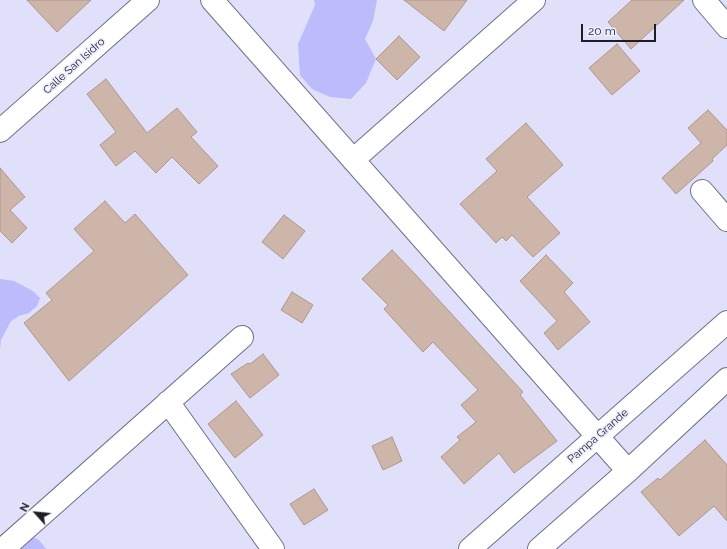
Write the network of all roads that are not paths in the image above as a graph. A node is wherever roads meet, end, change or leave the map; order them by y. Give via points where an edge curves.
1 (148, 0) edge
2 (212, 0) edge
3 (534, 0) edge
4 (704, 0) edge
5 (727, 27) edge
6 (0, 131) edge
7 (354, 160) junction
8 (702, 191) dead end
9 (727, 220) edge
10 (727, 322) edge
11 (242, 337) dead end
12 (724, 387) edge
13 (168, 402) junction
14 (597, 436) junction
15 (628, 471) junction
16 (2, 549) edge
17 (274, 549) edge
18 (470, 549) edge
19 (538, 549) edge

1 - 6 street, Calle San Isidro
2 - 7 street
3 - 7 street
4 - 5 street
7 - 14 street
8 - 9 street
10 - 14 street, Pampa Grande
11 - 13 street
12 - 15 street
13 - 16 street
13 - 17 street
14 - 15 street
14 - 18 street, Pampa Grande
15 - 19 street

